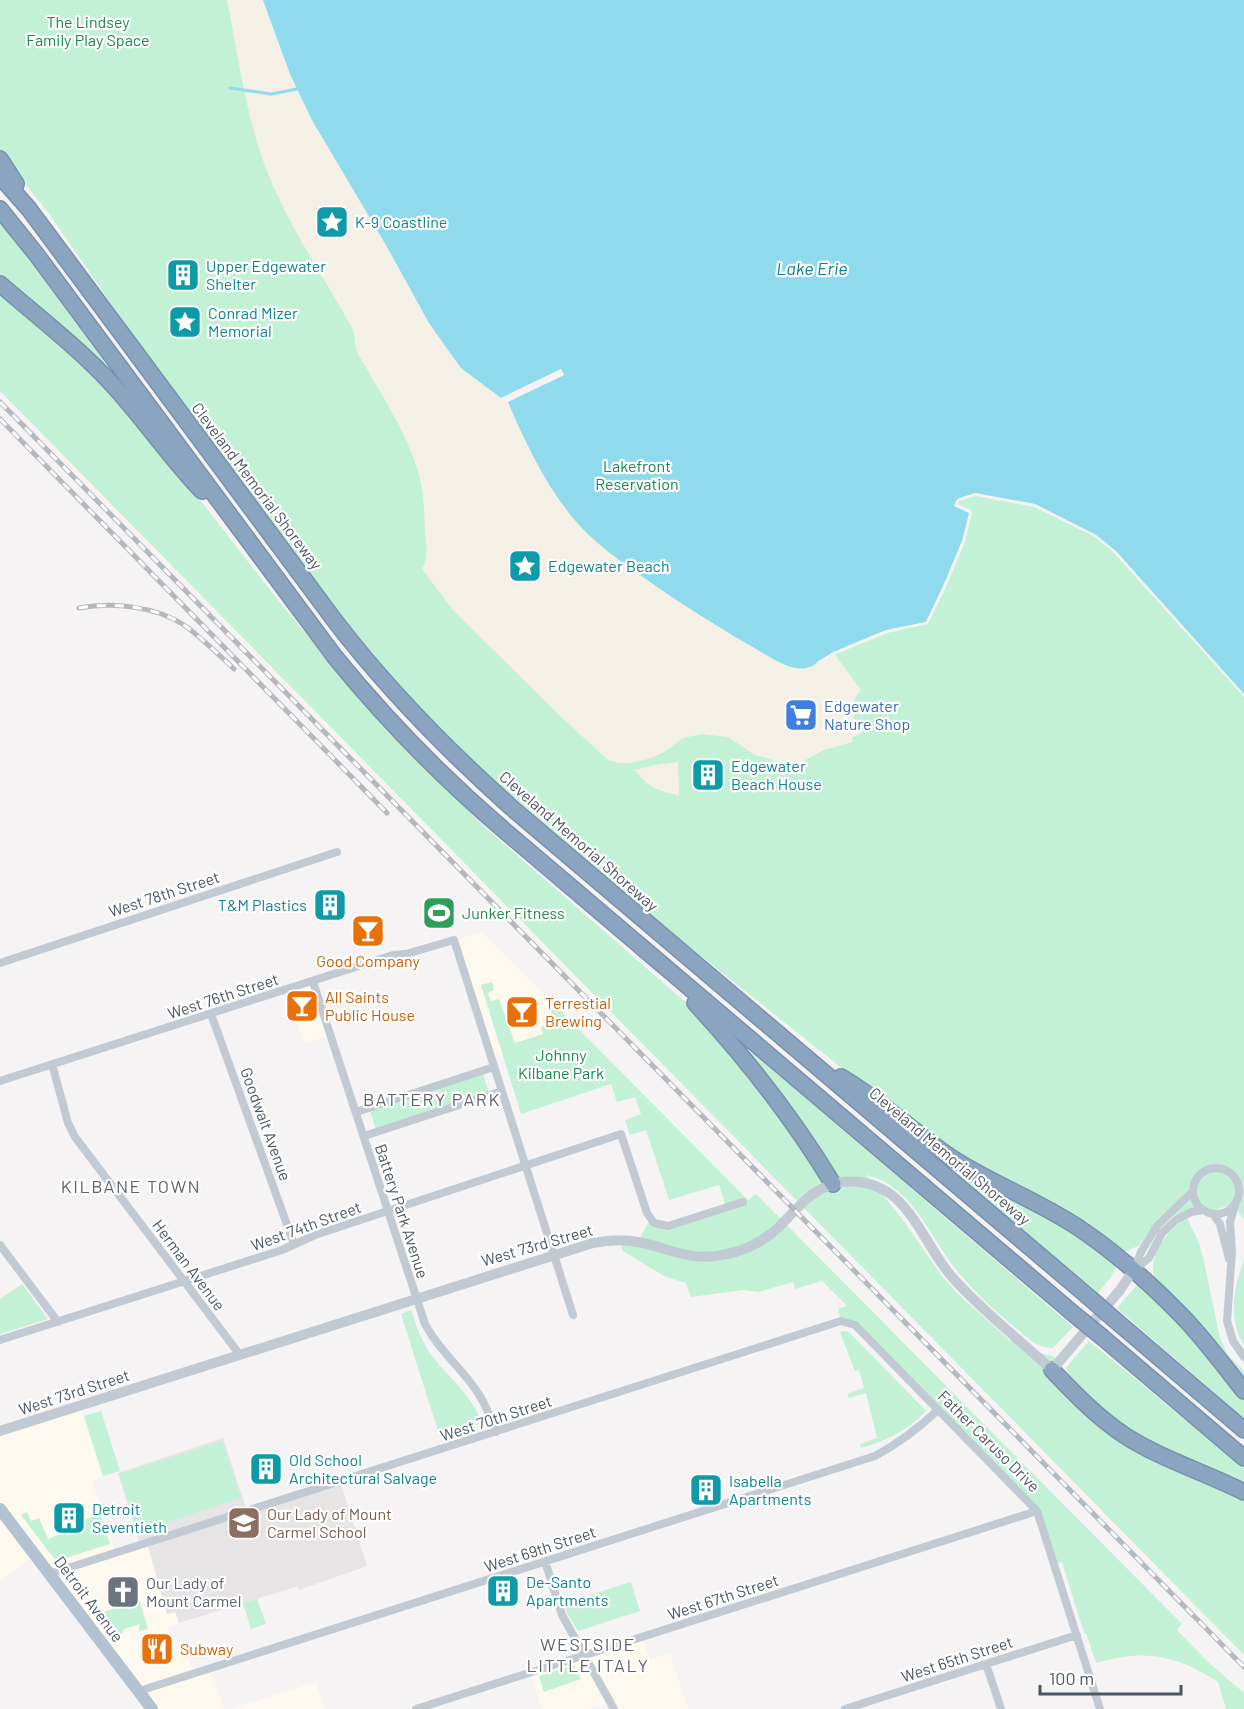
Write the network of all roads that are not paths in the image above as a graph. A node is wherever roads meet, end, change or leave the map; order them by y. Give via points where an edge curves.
1 (0, 159) edge
2 (0, 176) edge
3 (0, 209) edge
4 (39, 223) junction
5 (0, 284) edge
6 (240, 530) junction
7 (337, 852) dead end
8 (646, 951) junction
9 (0, 963) edge
10 (313, 982) junction
11 (211, 1014) junction
12 (809, 1059) junction
13 (52, 1064) junction
14 (494, 1067) junction
15 (0, 1081) edge
16 (502, 1091) junction
17 (356, 1112) junction
18 (364, 1136) junction
19 (525, 1166) junction
20 (833, 1184) junction
21 (1193, 1191) junction
22 (743, 1202) dead end
23 (1235, 1205) junction
24 (1203, 1210) junction
25 (388, 1211) junction
26 (1213, 1214) junction
27 (294, 1244) junction
28 (0, 1245) edge
29 (554, 1255) junction
30 (1231, 1263) junction
31 (1133, 1271) junction
32 (184, 1282) junction
33 (417, 1299) junction
34 (573, 1315) dead end
35 (848, 1321) joint
36 (58, 1322) junction
37 (0, 1340) edge
38 (240, 1355) junction
39 (1244, 1357) edge
40 (1052, 1370) junction
41 (1244, 1391) edge
42 (938, 1410) junction
43 (1244, 1430) edge
44 (0, 1431) edge
45 (496, 1432) junction
46 (1244, 1458) edge
47 (1244, 1492) edge
48 (0, 1509) edge
49 (1037, 1511) junction
50 (545, 1561) junction
51 (49, 1574) junction
52 (1077, 1635) junction
53 (585, 1655) junction
54 (986, 1664) junction
55 (139, 1691) junction
56 (152, 1709) edge
57 (416, 1709) edge
58 (614, 1709) edge
59 (845, 1709) edge
60 (1000, 1709) edge
61 (1100, 1709) edge

1 - 4 highway
2 - 4 highway, Cleveland Memorial Shoreway
3 - 6 highway
4 - 12 highway, Cleveland Memorial Shoreway via 335,621 400,700 486,785
5 - 6 highway via 103,375 187,476
6 - 8 highway via 352,678 422,755 478,808
7 - 9 street, West 78th Street
8 - 20 highway via 736,1048
8 - 46 highway, bridge
10 - 11 street, West 76th Street
10 - 14 street, West 76th Street via 393,955 454,940
10 - 17 street, Battery Park Avenue
11 - 13 street, West 76th Street
11 - 27 street, Goodwalt Avenue
12 - 31 highway via 859,1087 959,1163 1077,1227
12 - 43 highway, Cleveland Memorial Shoreway, bridge
13 - 15 street, West 76th Street
13 - 32 street, Herman Avenue via 75,1137
14 - 16 street
14 - 17 street
16 - 18 street
16 - 19 street
17 - 18 street, Battery Park Avenue
18 - 25 street, Battery Park Avenue
19 - 22 street, West 74th Street via 621,1134 647,1213 660,1226
19 - 25 street, West 74th Street
19 - 29 street
20 - 29 street, West 73rd Street via 809,1197 765,1238 728,1254 690,1256 619,1240
20 - 40 street, West 73rd Street via 863,1183 894,1197 955,1280
21 - 23 street via 1203,1172 1222,1168 1237,1180 1239,1193
21 - 24 street
21 - 31 street via 1157,1226
23 - 26 street
23 - 30 street via 1230,1222
24 - 26 street
24 - 31 street via 1187,1213 1171,1224 1149,1258
25 - 27 street, West 74th Street
25 - 33 street, Battery Park Avenue
26 - 30 street via 1220,1224
27 - 32 street, West 74th Street
28 - 36 street
29 - 33 street, West 73rd Street
29 - 34 street
30 - 39 street via 1227,1321 1233,1341
31 - 40 street
31 - 41 highway via 1182,1317
32 - 36 street, West 74th Street
32 - 38 street, Herman Avenue
33 - 38 street, West 73rd Street
33 - 45 street, Battery Park Avenue via 432,1337 477,1391
35 - 42 street, Father Caruso Drive
35 - 45 street, West 70th Street
36 - 37 street, West 74th Street
38 - 44 street, West 73rd Street
40 - 47 highway via 1098,1415 1129,1438
42 - 49 street, Father Caruso Drive
42 - 50 street, West 69th Street via 875,1456
45 - 51 street, West 70th Street
48 - 51 main road, Detroit Avenue
49 - 52 street, Father Caruso Drive
49 - 53 street, West 67th Street
50 - 53 street via 562,1614
50 - 55 street, West 69th Street
51 - 55 main road, Detroit Avenue
52 - 54 street, West 65th Street
52 - 61 street, Father Caruso Drive
53 - 57 street, West 67th Street
53 - 58 street
54 - 59 street, West 65th Street
54 - 60 street
55 - 56 main road, Detroit Avenue

